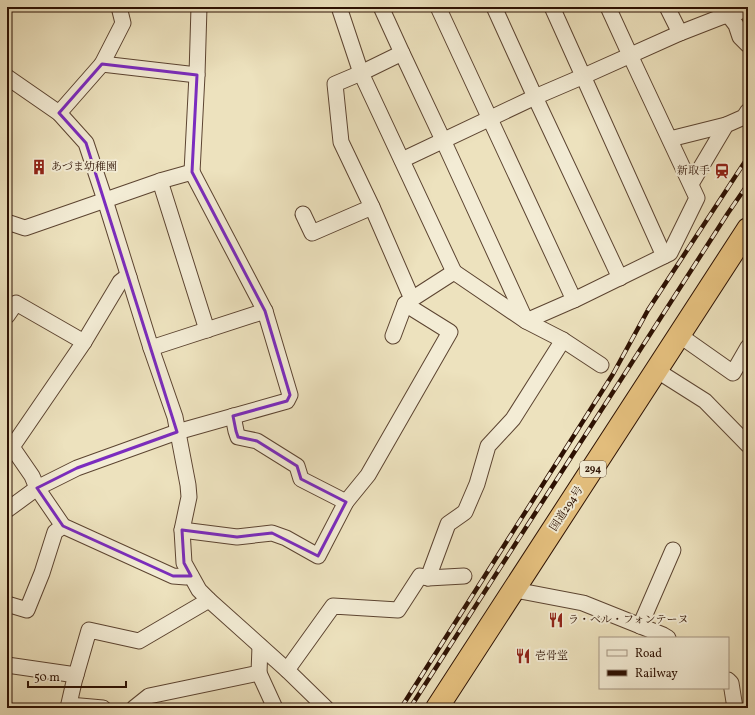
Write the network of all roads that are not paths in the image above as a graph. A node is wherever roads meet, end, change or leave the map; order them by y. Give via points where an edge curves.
1 (119, 7) edge
2 (199, 7) edge
3 (340, 7) edge
4 (382, 7) edge
5 (438, 7) edge
6 (494, 7) edge
7 (552, 7) edge
8 (608, 7) edge
9 (667, 7) edge
10 (747, 7) edge
11 (726, 11) edge
12 (680, 33) junction
13 (748, 45) edge
14 (402, 53) junction
15 (630, 55) junction
16 (102, 64) junction
17 (361, 73) junction
18 (197, 75) junction
19 (584, 76) junction
20 (7, 77) edge
21 (535, 96) junction
22 (748, 111) edge
23 (59, 113) junction
24 (489, 119) junction
25 (726, 125) junction
26 (670, 139) junction
27 (443, 140) junction
28 (402, 160) junction
29 (192, 172) junction
30 (160, 181) junction
31 (691, 184) junction
32 (105, 200) junction
33 (372, 207) junction
34 (303, 214) dead end
35 (7, 222) edge
36 (748, 229) edge
37 (664, 256) junction
38 (454, 272) junction
39 (130, 277) junction
40 (620, 278) junction
41 (574, 300) junction
42 (408, 301) junction
43 (265, 311) junction
44 (7, 316) edge
45 (526, 321) junction
46 (207, 330) junction
47 (679, 335) junction
48 (393, 336) dead end
49 (563, 340) junction
50 (84, 342) junction
51 (151, 348) junction
52 (748, 348) edge
53 (601, 365) dead end
54 (656, 370) junction
55 (233, 416) junction
56 (178, 432) junction
57 (748, 444) edge
58 (37, 488) junction
59 (346, 502) junction
60 (7, 510) edge
61 (63, 526) junction
62 (182, 530) junction
63 (673, 550) dead end
64 (191, 576) junction
65 (464, 576) dead end
66 (428, 578) junction
67 (515, 590) junction
68 (209, 600) junction
69 (7, 604) edge
70 (640, 626) junction
71 (666, 637) edge
72 (260, 646) junction
73 (7, 665) edge
74 (287, 670) junction
75 (259, 674) junction
76 (76, 675) junction
77 (729, 681) edge
78 (69, 706) edge
79 (103, 708) edge
80 (134, 708) edge
81 (275, 708) edge
82 (326, 708) edge
83 (437, 708) edge
84 (735, 708) edge

1 - 16 street via 123,23
2 - 18 street
3 - 17 street
4 - 14 street
5 - 24 street
6 - 21 street
7 - 19 street
8 - 15 street
9 - 12 street
10 - 11 street via 739,12
11 - 12 street via 722,17
11 - 13 street via 736,25 740,37
12 - 15 street
14 - 17 street
14 - 27 street
15 - 19 street
15 - 26 street
16 - 18 street
16 - 23 street
17 - 28 street
17 - 33 street via 335,84 341,142
18 - 29 street
19 - 21 street
19 - 37 street
20 - 23 street
21 - 24 street
21 - 40 street
22 - 25 street via 744,117
23 - 32 street via 86,144
24 - 27 street
24 - 41 street
25 - 26 street
25 - 31 street
26 - 31 street
27 - 28 street
27 - 45 street
28 - 38 street
29 - 30 street
29 - 43 street
30 - 32 street
30 - 46 street
31 - 37 street via 697,198 670,253
32 - 35 street via 24,228
32 - 39 street
33 - 34 street via 312,233
33 - 42 street
36 - 47 highway, 国道294号 / 294
37 - 40 street
38 - 42 street
38 - 45 street
39 - 50 street via 120,282
39 - 51 street
40 - 41 street
41 - 45 street
42 - 48 street
42 - 59 street via 450,332 368,475
43 - 46 street
43 - 55 street via 290,396 287,401
44 - 50 street via 16,303
45 - 49 street
46 - 51 street
47 - 52 street via 733,373
47 - 54 highway, 国道294号 / 294
49 - 53 street
49 - 66 street via 513,419 488,446 477,484 465,512 448,524
50 - 58 street via 12,447
51 - 56 street
54 - 57 street via 705,401
54 - 67 highway, 国道294号 / 294
55 - 56 street
55 - 59 street via 238,436 257,441 297,466 301,479
56 - 58 street via 77,468
56 - 62 street via 189,497
58 - 60 street
58 - 61 street
59 - 62 street via 318,556 286,538 272,534 237,537
61 - 64 street via 173,576
61 - 69 street via 55,532 27,610
62 - 64 street via 184,563
63 - 70 street
64 - 68 street
65 - 66 street
66 - 74 street via 420,576 398,610 334,606
67 - 70 street via 584,603
67 - 83 highway, 国道294号 / 294
68 - 72 street
68 - 76 street via 139,641 89,630
70 - 71 street
72 - 74 street
72 - 75 street
73 - 76 street
74 - 82 street
75 - 80 street via 149,696
75 - 81 street
76 - 78 street
77 - 84 street
78 - 79 street

